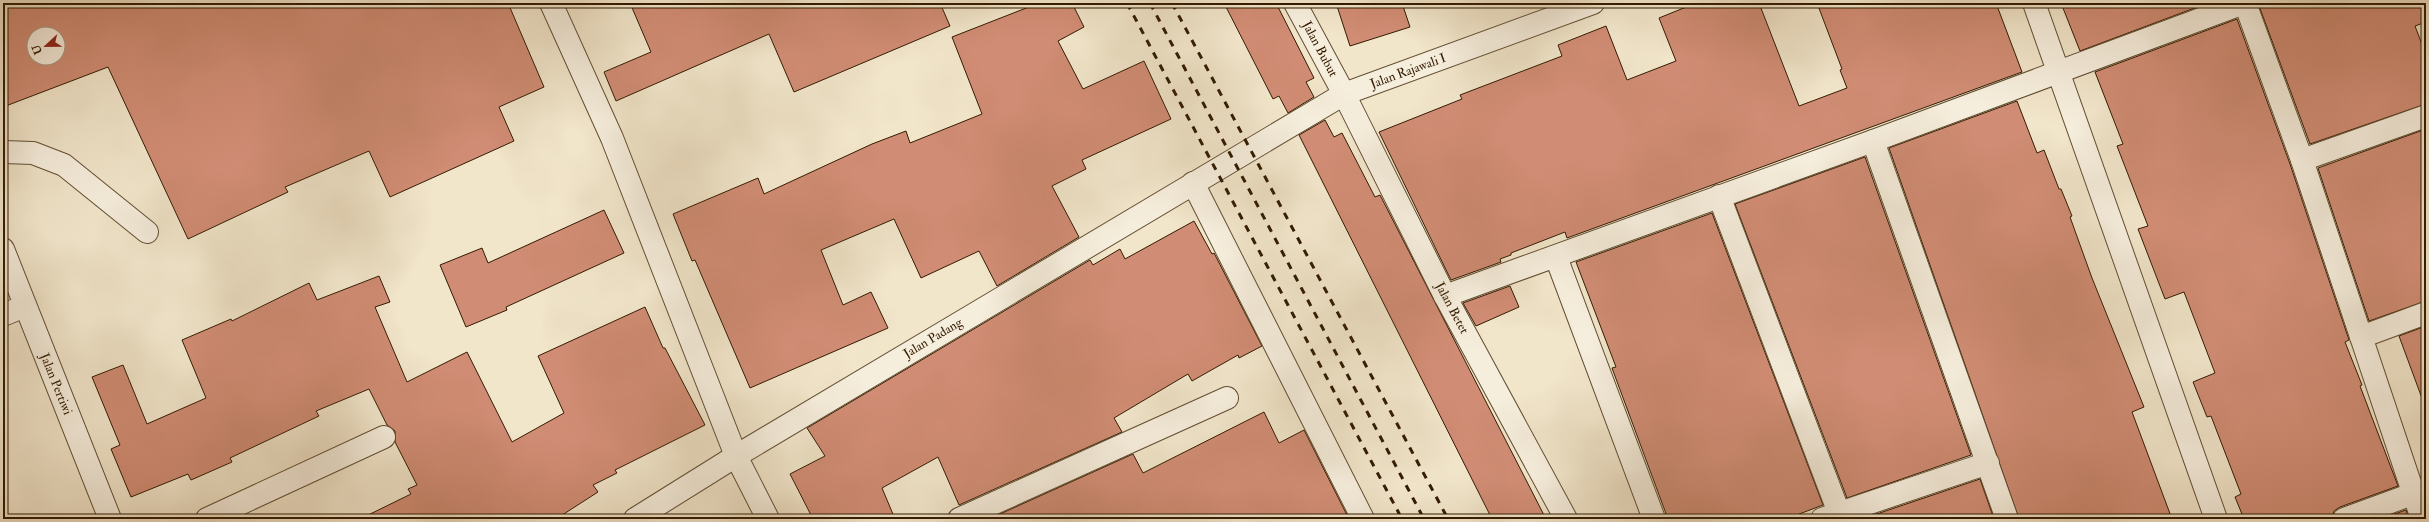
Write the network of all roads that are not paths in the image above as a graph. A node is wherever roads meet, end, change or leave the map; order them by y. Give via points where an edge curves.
1 (551, 3) edge
2 (1296, 3) edge
3 (1593, 3) edge
4 (2034, 3) edge
5 (2244, 3) edge
6 (2059, 73) junction
7 (1344, 94) junction
8 (2426, 116) edge
9 (1873, 141) junction
10 (3, 152) edge
11 (1232, 159) joint
12 (2302, 160) junction
13 (1193, 183) junction
14 (1719, 196) junction
15 (146, 232) dead end
16 (3, 249) edge
17 (1556, 256) junction
18 (1444, 296) junction
19 (25, 306) junction
20 (2426, 313) edge
21 (3, 315) edge
22 (2361, 337) junction
23 (1227, 398) dead end
24 (384, 436) dead end
25 (736, 456) junction
26 (1988, 462) junction
27 (2419, 492) edge
28 (1830, 516) edge
29 (110, 519) edge
30 (207, 519) edge
31 (635, 519) edge
32 (768, 519) edge
33 (959, 519) edge
34 (1363, 519) edge
35 (1566, 519) edge
36 (1654, 519) edge
37 (2007, 519) edge
38 (2216, 519) edge
39 (2344, 519) edge
40 (2422, 519) edge

1 - 25 street via 612,138
2 - 7 street, Jalan Bubut
3 - 7 street, Jalan Rajawali I
4 - 6 street
5 - 6 street
5 - 12 street
6 - 9 street
6 - 38 street
7 - 11 street, Jalan Rajawali I
7 - 18 street, Jalan Betet
8 - 12 street
9 - 14 street
9 - 26 street
10 - 15 street via 33,152 64,165
11 - 13 street, Jalan Padang
12 - 22 street
13 - 25 street, Jalan Padang
13 - 34 street
14 - 17 street
14 - 28 street
16 - 19 street, Jalan Pertiwi
17 - 18 street
17 - 36 street
18 - 35 street, Jalan Betet
19 - 21 street
19 - 29 street, Jalan Pertiwi
20 - 22 street
22 - 27 street
23 - 33 street
24 - 30 street
25 - 31 street, Jalan Padang
25 - 32 street
26 - 28 street
26 - 37 street
27 - 39 street
27 - 40 street

